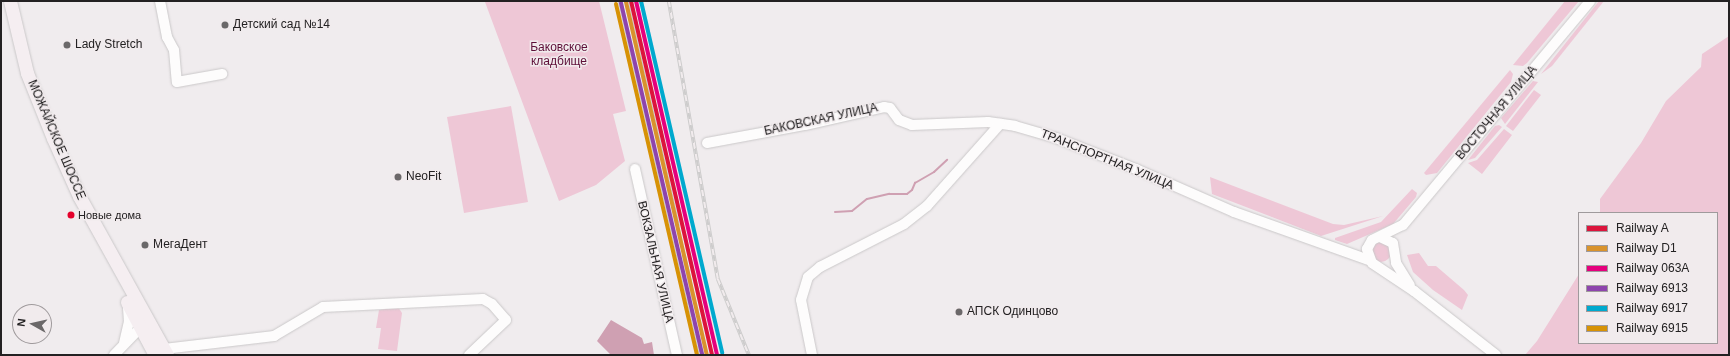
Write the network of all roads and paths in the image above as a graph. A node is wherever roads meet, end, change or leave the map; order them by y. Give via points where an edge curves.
1 (2, 1) edge
2 (10, 1) edge
3 (160, 1) edge
4 (1590, 1) edge
5 (222, 74) dead end
6 (1000, 124) junction
7 (707, 143) dead end
8 (634, 169) dead end
9 (1402, 225) junction
10 (1380, 237) junction
11 (1369, 244) junction
12 (1341, 250) junction
13 (1395, 252) junction
14 (1373, 262) junction
15 (1414, 291) junction
16 (128, 304) junction
17 (144, 324) junction
18 (123, 345) junction
19 (162, 353) edge
20 (114, 355) edge
21 (469, 355) edge
22 (676, 355) edge
23 (812, 355) edge
24 (1496, 355) edge

1 - 16 main road, МОЖАЙСКОЕ ШОССЕ via 20,75 35,120 72,198
2 - 17 main road, МОЖАЙСКОЕ ШОССЕ via 22,55 43,115
3 - 5 street via 167,37 174,50 177,82
4 - 9 street, ВОСТОЧНАЯ УЛИЦА
6 - 7 street, БАКОВСКАЯ УЛИЦА via 912,125 899,120 890,108 884,107
6 - 12 street, ТРАНСПОРТНАЯ УЛИЦА via 1056,138 1136,169 1234,212
6 - 23 street via 927,206 904,224 820,267 808,277 801,300
8 - 22 street, ВОКЗАЛЬНАЯ УЛИЦА
9 - 10 street, ВОСТОЧНАЯ УЛИЦА
9 - 13 street, ВОСТОЧНАЯ УЛИЦА
10 - 11 street
10 - 13 street via 1389,240
11 - 12 street via 1353,250
11 - 14 street via 1367,249
12 - 14 street, ТРАНСПОРТНАЯ УЛИЦА
13 - 14 street via 1387,264
13 - 15 street via 1401,272
14 - 15 street, ТРАНСПОРТНАЯ УЛИЦА
15 - 24 street
16 - 17 main road, МОЖАЙСКОЕ ШОССЕ
16 - 18 street via 129,322
17 - 18 street
17 - 19 main road, МОЖАЙСКОЕ ШОССЕ
18 - 20 street
19 - 21 street via 274,336 316,310 330,306 483,300 492,304 506,320

